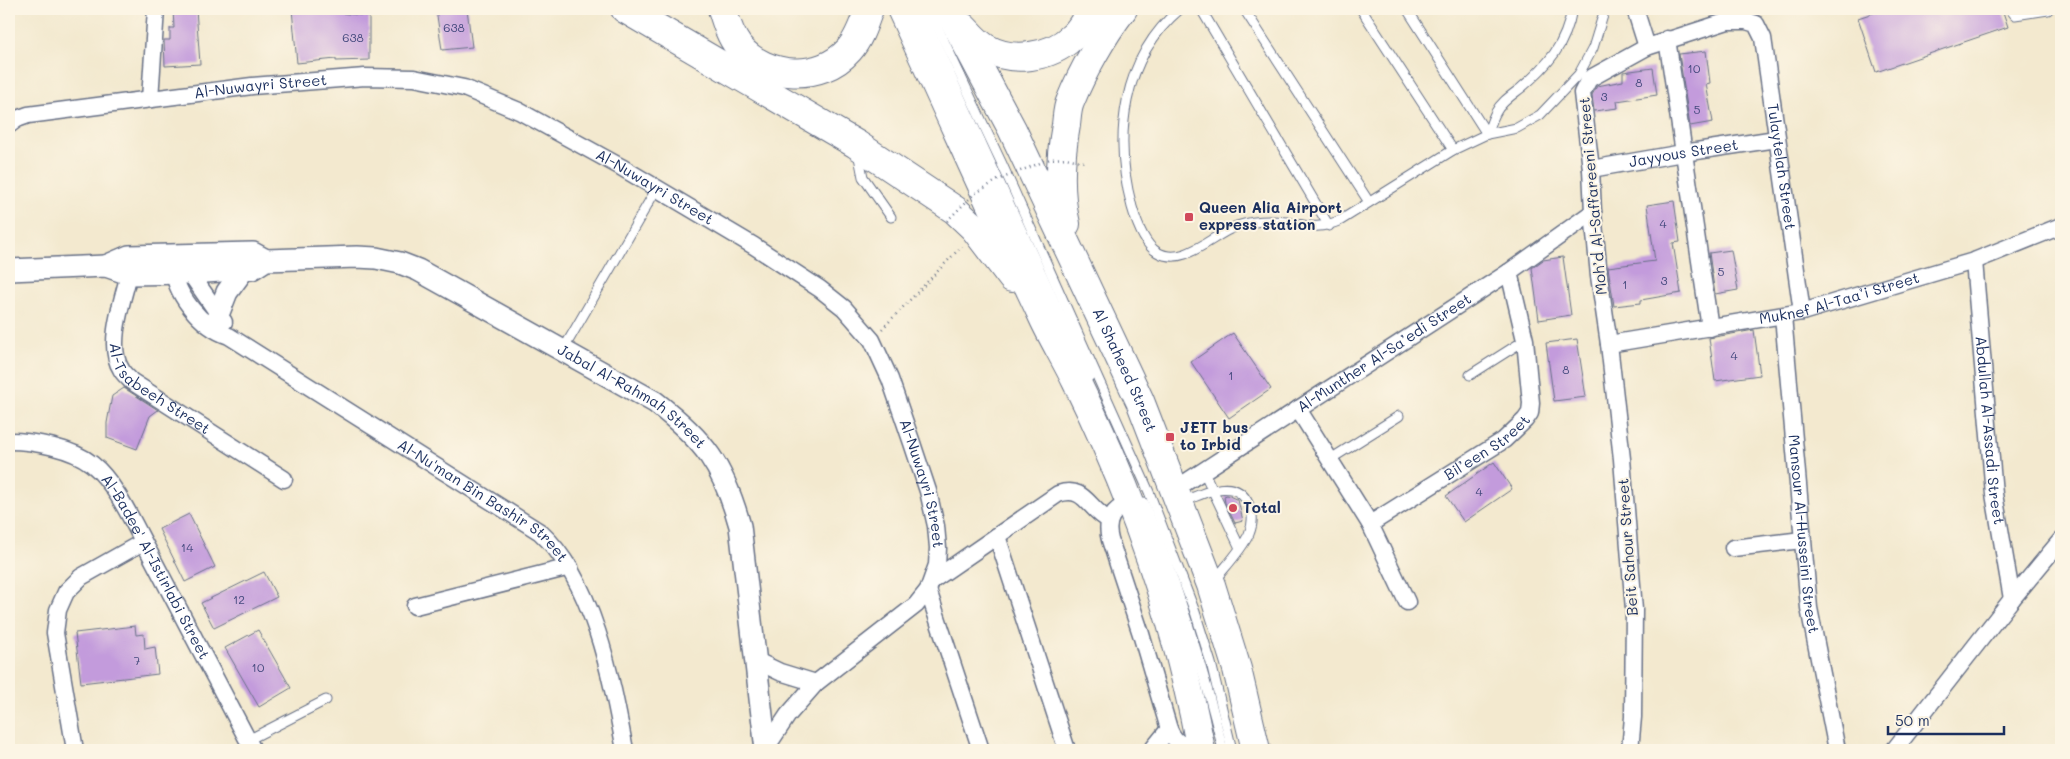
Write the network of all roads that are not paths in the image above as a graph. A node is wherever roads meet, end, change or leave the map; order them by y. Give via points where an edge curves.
1 (156, 9) edge
2 (625, 9) edge
3 (722, 9) edge
4 (869, 9) edge
5 (901, 9) edge
6 (920, 9) edge
7 (929, 9) edge
8 (949, 9) edge
9 (1092, 9) edge
10 (1123, 9) edge
11 (1180, 9) edge
12 (1201, 9) edge
13 (1244, 9) edge
14 (1361, 9) edge
15 (1407, 9) edge
16 (1572, 9) edge
17 (1605, 9) edge
18 (1635, 9) edge
19 (2010, 9) edge
20 (2048, 10) edge
21 (1756, 24) joint
22 (1667, 39) junction
23 (1647, 47) junction
24 (150, 99) junction
25 (9, 125) edge
26 (1487, 134) junction
27 (1776, 139) junction
28 (856, 144) junction
29 (1453, 150) junction
30 (1683, 153) junction
31 (1591, 170) junction
32 (657, 188) junction
33 (1369, 202) junction
34 (1593, 212) junction
35 (891, 217) dead end
36 (1329, 226) junction
37 (2061, 226) edge
38 (266, 260) junction
39 (1974, 261) junction
40 (181, 264) junction
41 (129, 265) junction
42 (244, 269) junction
43 (9, 270) edge
44 (1509, 272) junction
45 (1084, 283) junction
46 (1802, 312) junction
47 (218, 315) junction
48 (1042, 315) junction
49 (1783, 316) junction
50 (1710, 328) junction
51 (229, 336) junction
52 (1525, 340) junction
53 (1609, 344) junction
54 (563, 350) junction
55 (1470, 375) dead end
56 (1298, 409) junction
57 (1399, 416) dead end
58 (9, 441) edge
59 (1330, 460) junction
60 (1204, 472) junction
61 (284, 479) dead end
62 (1212, 489) junction
63 (1176, 497) junction
64 (1130, 503) junction
65 (1109, 520) junction
66 (1370, 524) junction
67 (997, 536) junction
68 (1802, 540) junction
69 (2061, 540) edge
70 (143, 542) junction
71 (1240, 548) junction
72 (1733, 548) dead end
73 (570, 566) junction
74 (931, 585) junction
75 (1211, 585) junction
76 (2012, 599) junction
77 (1407, 602) dead end
78 (415, 606) dead end
79 (755, 660) junction
80 (816, 683) junction
81 (326, 700) dead end
82 (1169, 729) junction
83 (250, 745) edge
84 (766, 749) edge
85 (1208, 749) edge
86 (75, 750) edge
87 (625, 750) edge
88 (980, 750) edge
89 (1067, 750) edge
90 (1152, 750) edge
91 (1232, 750) edge
92 (1256, 750) edge
93 (1630, 750) edge
94 (1837, 750) edge
95 (1894, 750) edge

1 - 24 street
2 - 28 highway
3 - 4 highway via 733,37 745,53 775,70 805,72 826,67 849,50
5 - 48 highway
6 - 85 lane via 1147,508 1192,633
7 - 91 lane via 1149,492 1195,612
8 - 9 highway via 984,48 1021,56 1040,55 1059,48 1074,36
8 - 45 highway, Al Shaheed Street via 1012,129
10 - 45 highway via 1069,103 1063,140 1060,176 1063,212
11 - 36 lane via 1152,38 1137,63 1123,121 1122,154 1126,186 1135,218 1150,247 1169,256 1180,255 1252,222 1316,228
12 - 36 lane
13 - 33 lane
14 - 29 lane
15 - 26 lane
16 - 26 lane via 1570,21 1554,55 1496,111
17 - 26 lane via 1593,48 1579,74 1563,92 1526,124
18 - 23 street
19 - 20 lane via 2015,15
21 - 22 street, Moh’d Al-Saffareeni Street via 1728,21
21 - 27 street, Tulaytelah Street via 1763,38
22 - 23 street, Moh’d Al-Saffareeni Street
22 - 30 street
23 - 31 street, Moh’d Al-Saffareeni Street via 1585,83 1582,93
24 - 25 street, Al-Nuwayri Street via 28,115
24 - 32 street, Al-Nuwayri Street via 310,81 414,78 464,88 519,111
26 - 29 lane
27 - 30 street, Jayyous Street
27 - 46 street, Tulaytelah Street
28 - 35 lane via 863,177
28 - 48 highway via 965,219
29 - 33 lane
30 - 31 street, Jayyous Street
30 - 50 street
31 - 34 street, Moh’d Al-Saffareeni Street
32 - 54 lane
32 - 74 street, Al-Nuwayri Street via 820,289 844,308 872,340 890,379 928,491 938,548
33 - 36 lane
34 - 44 street, Al-Munther Al-Sa’edi Street
34 - 53 street, Moh’d Al-Saffareeni Street
37 - 39 street, Muknef Al-Taa’i Street
38 - 40 street, Jabal Al-Rahmah Street via 253,253
38 - 42 street, Jabal Al-Rahmah Street via 252,269
38 - 54 street, Jabal Al-Rahmah Street via 357,257 400,263
39 - 46 street, Muknef Al-Taa’i Street
39 - 76 street, Abdullah Al-Assadi Street via 1994,494
40 - 41 street, Jabal Al-Rahmah Street
40 - 42 street, Jabal Al-Rahmah Street
40 - 47 street
40 - 51 street, Al-Nu'man Bin Bashir Street via 180,291 216,332
41 - 43 street, Jabal Al-Rahmah Street
41 - 61 street, Al-Tsabeeh Street via 115,340 115,356 120,370 131,381
42 - 47 street via 227,292
44 - 52 street, Bil’een Street
44 - 56 street, Al-Munther Al-Sa’edi Street
45 - 63 highway, Al Shaheed Street via 1140,401
46 - 49 street, Muknef Al-Taa’i Street
47 - 51 street
48 - 64 highway via 1076,381
49 - 50 street, Muknef Al-Taa’i Street
49 - 68 street, Mansour Al-Husseini Street
50 - 53 street, Muknef Al-Taa’i Street
51 - 73 street, Al-Nu'man Bin Bashir Street via 540,532
52 - 55 lane
52 - 66 street, Bil’een Street via 1531,403 1530,413 1521,426
53 - 93 street, Beit Sahour Street via 1634,610
54 - 79 street, Jabal Al-Rahmah Street via 655,402 700,443 721,472 740,526
56 - 59 street
56 - 60 street, Al-Munther Al-Sa’edi Street
57 - 59 lane
58 - 70 street, Al-Badee' Al-Istirlabi Street via 64,450 91,463 105,477
59 - 66 street
60 - 62 lane
60 - 63 street, Al-Munther Al-Sa’edi Street
62 - 63 lane
62 - 71 lane
62 - 71 lane via 1236,489 1252,510 1248,537
63 - 75 highway, Al Shaheed Street
64 - 65 street via 1113,512
64 - 85 highway via 1160,582 1192,706
65 - 67 street via 1076,491 1066,491
65 - 82 street via 1107,530
66 - 77 street
67 - 74 street
67 - 89 street
68 - 72 street
68 - 94 street, Mansour Al-Husseini Street via 1809,608
69 - 76 street
70 - 83 street, Al-Badee' Al-Istirlabi Street
70 - 86 street via 81,577 66,592 58,610 55,633
71 - 75 lane
73 - 78 street
73 - 87 street, Al-Nu'man Bin Bashir Street via 597,631
74 - 80 street via 916,604
74 - 88 street
75 - 92 highway, Al Shaheed Street via 1237,669
76 - 95 street
79 - 80 street
79 - 84 street, Jabal Al-Rahmah Street
80 - 84 street via 788,715
81 - 83 lane
82 - 85 street via 1172,737 1186,748
82 - 90 street

